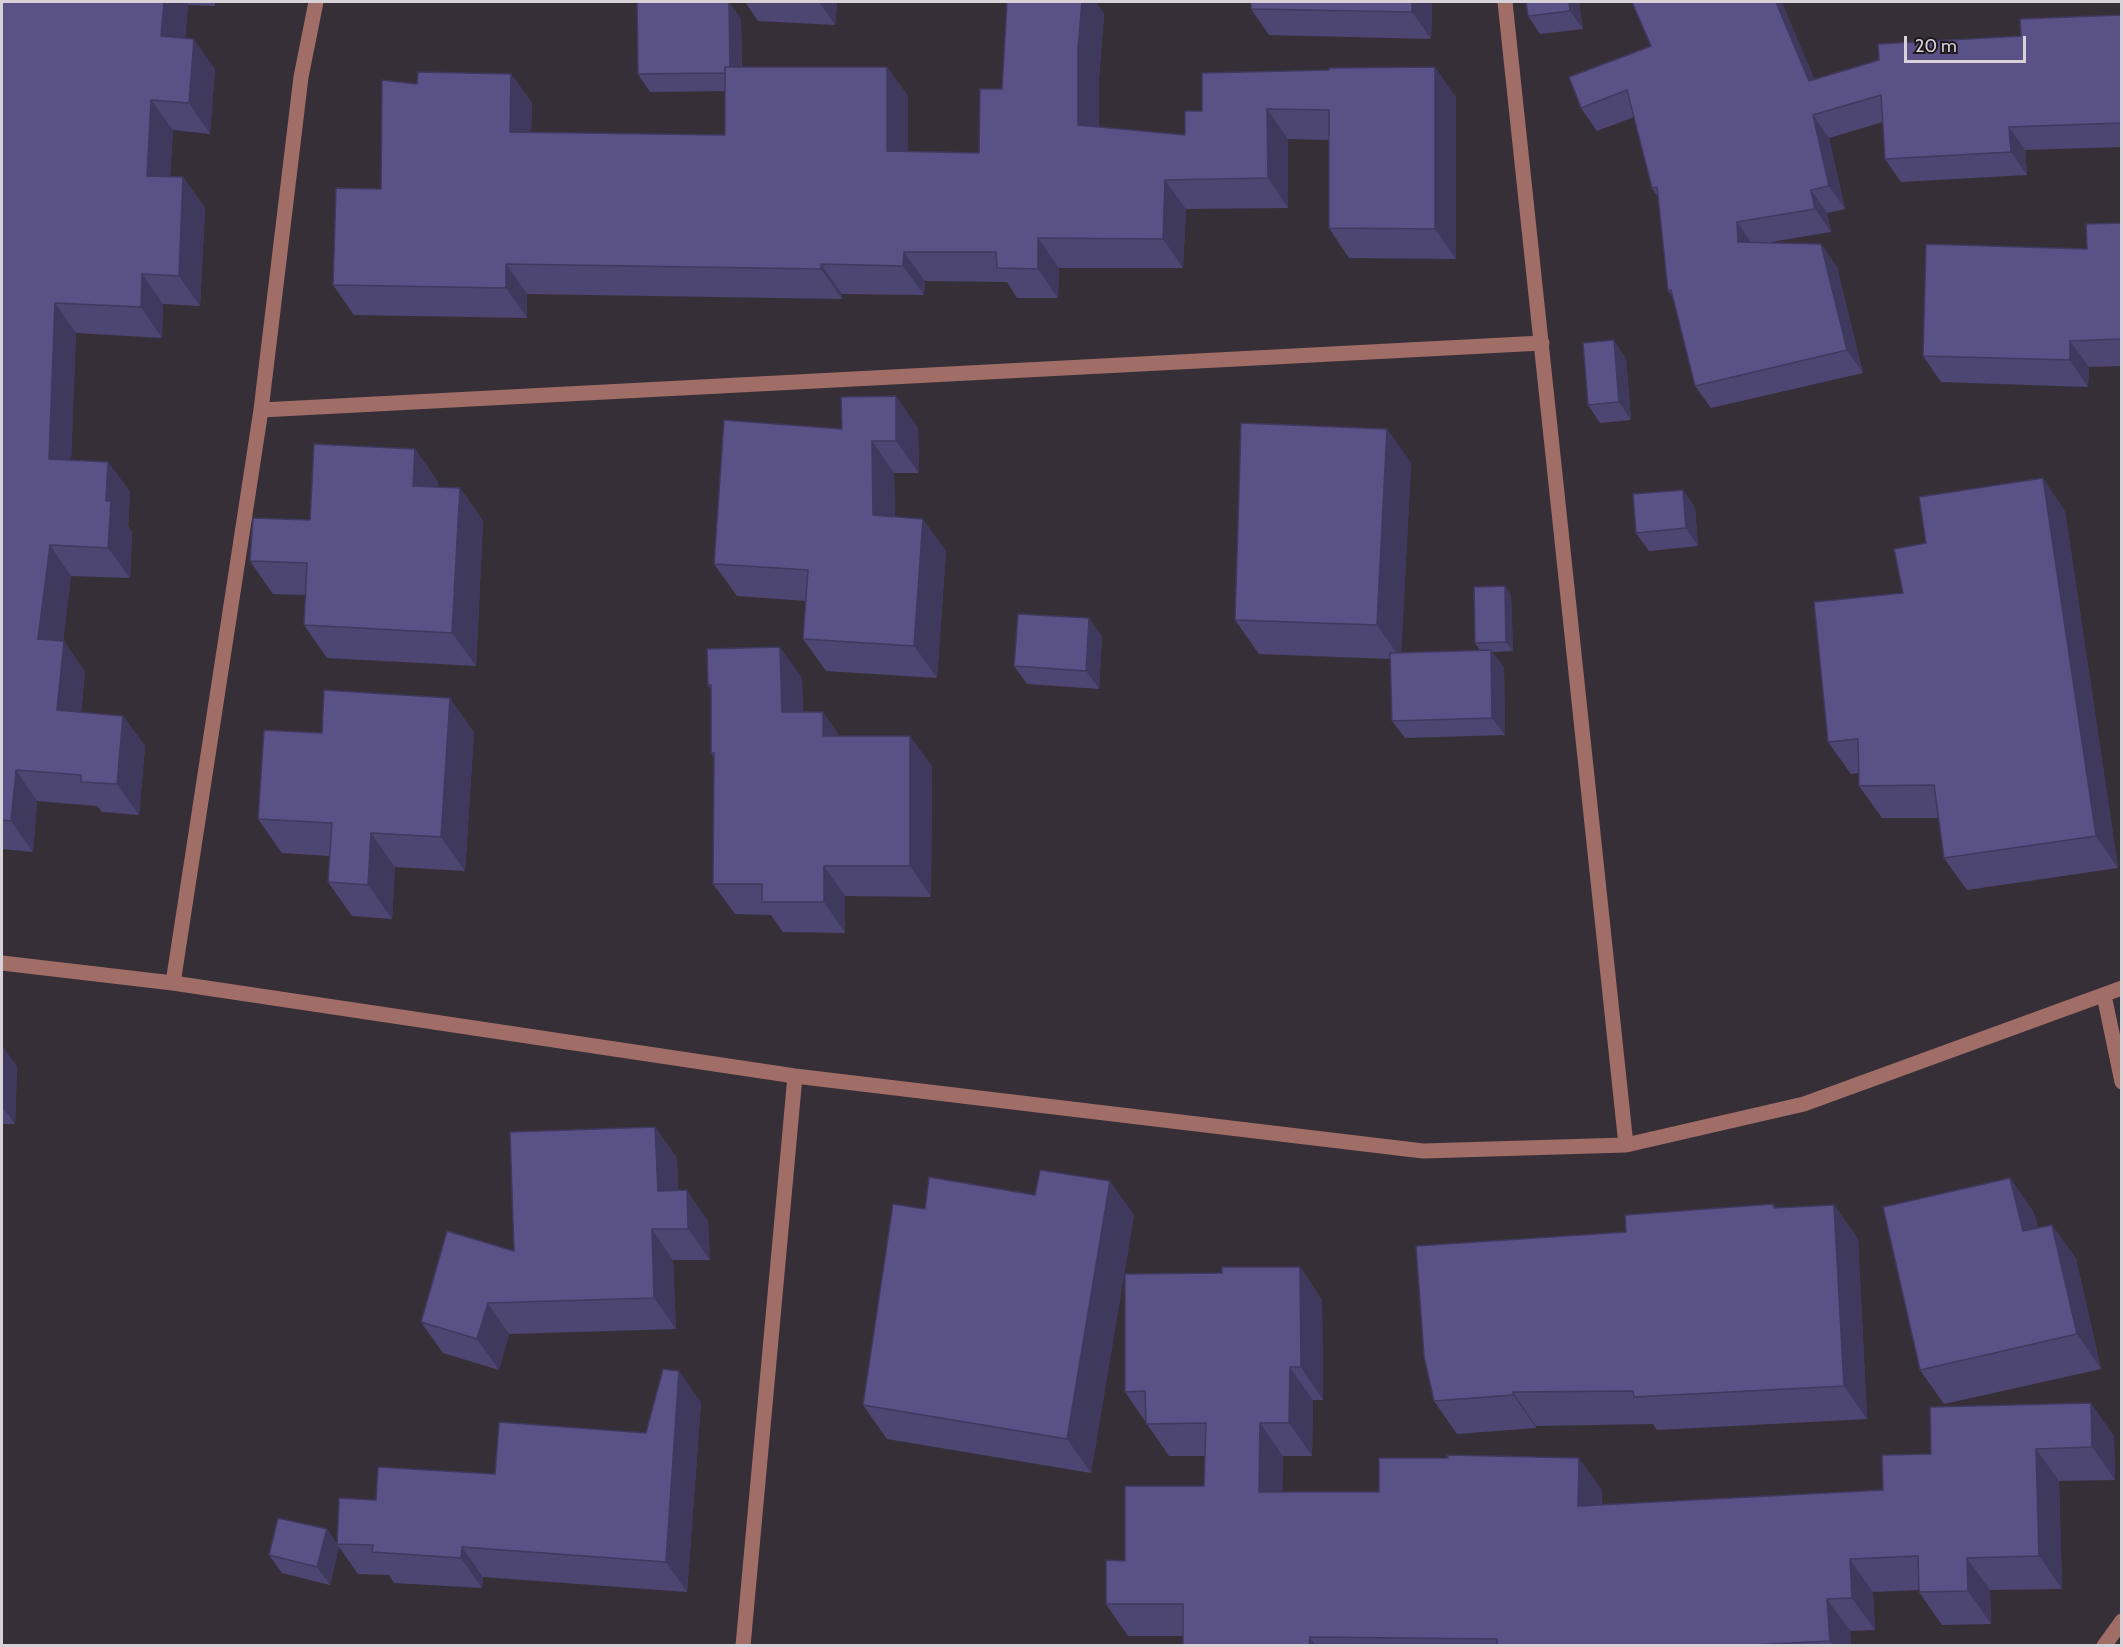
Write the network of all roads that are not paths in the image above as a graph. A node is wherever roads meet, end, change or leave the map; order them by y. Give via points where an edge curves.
1 (316, 2) edge
2 (1505, 2) edge
3 (1542, 343) junction
4 (261, 410) junction
5 (2, 963) edge
6 (173, 983) junction
7 (2121, 988) edge
8 (2104, 995) junction
9 (795, 1076) junction
10 (2121, 1082) edge
11 (1626, 1145) junction
12 (2121, 1621) edge
13 (744, 1646) edge
14 (2104, 1646) edge

1 - 4 street via 301,77
2 - 3 street
3 - 4 street
3 - 11 street
4 - 6 street
5 - 6 street
6 - 9 street
7 - 8 street
8 - 10 street
8 - 11 street via 1804,1104
9 - 11 street via 1423,1150
9 - 13 street
12 - 14 street

